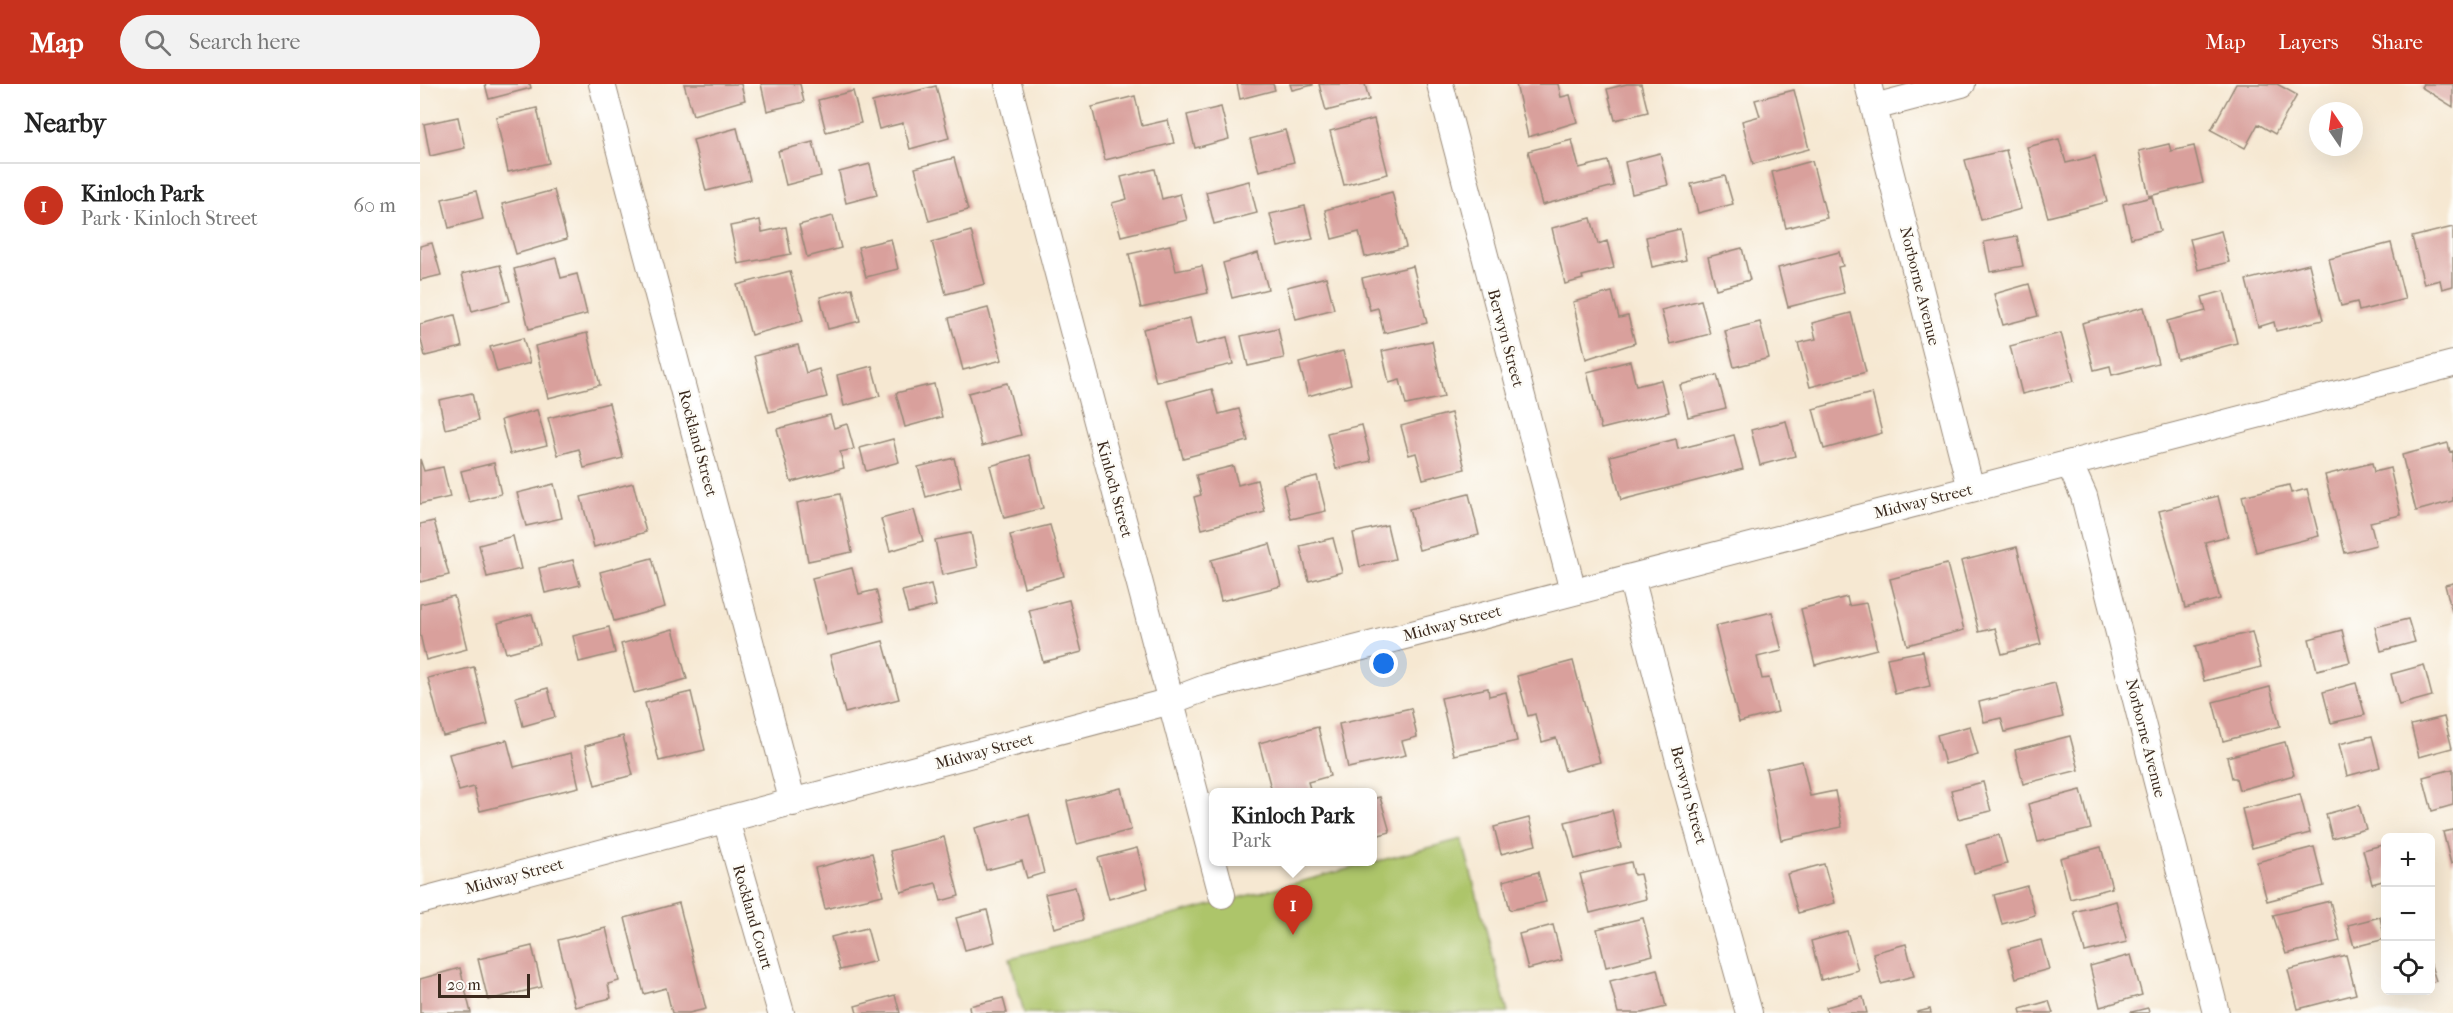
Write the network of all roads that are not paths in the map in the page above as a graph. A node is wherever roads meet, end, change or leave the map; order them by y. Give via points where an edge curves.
1 (602, 84) edge
2 (1008, 84) edge
3 (1440, 84) edge
4 (1962, 84) edge
5 (1871, 95) edge
6 (2453, 364) edge
7 (2070, 465) junction
8 (1971, 489) junction
9 (1631, 577) junction
10 (1573, 591) junction
11 (1171, 702) junction
12 (793, 803) junction
13 (726, 820) junction
14 (1209, 846) edge
15 (1214, 866) edge
16 (1222, 895) dead end
17 (420, 901) edge
18 (780, 1013) edge
19 (1749, 1013) edge
20 (2216, 1013) edge

1 - 12 street, Rockland Street
2 - 11 street, Kinloch Street
3 - 10 street, Berwyn Street
4 - 5 street
5 - 8 street, Norborne Avenue
6 - 7 street, Midway Street
7 - 8 street, Midway Street
7 - 20 street, Norborne Avenue via 2084,496
8 - 9 street, Midway Street
9 - 10 street, Midway Street
9 - 19 street, Berwyn Street
10 - 11 street, Midway Street via 1208,687
11 - 12 street, Midway Street
11 - 14 street, Kinloch Street
12 - 13 street, Midway Street
13 - 17 street, Midway Street
13 - 18 street, Rockland Court
15 - 16 street, Kinloch Street

